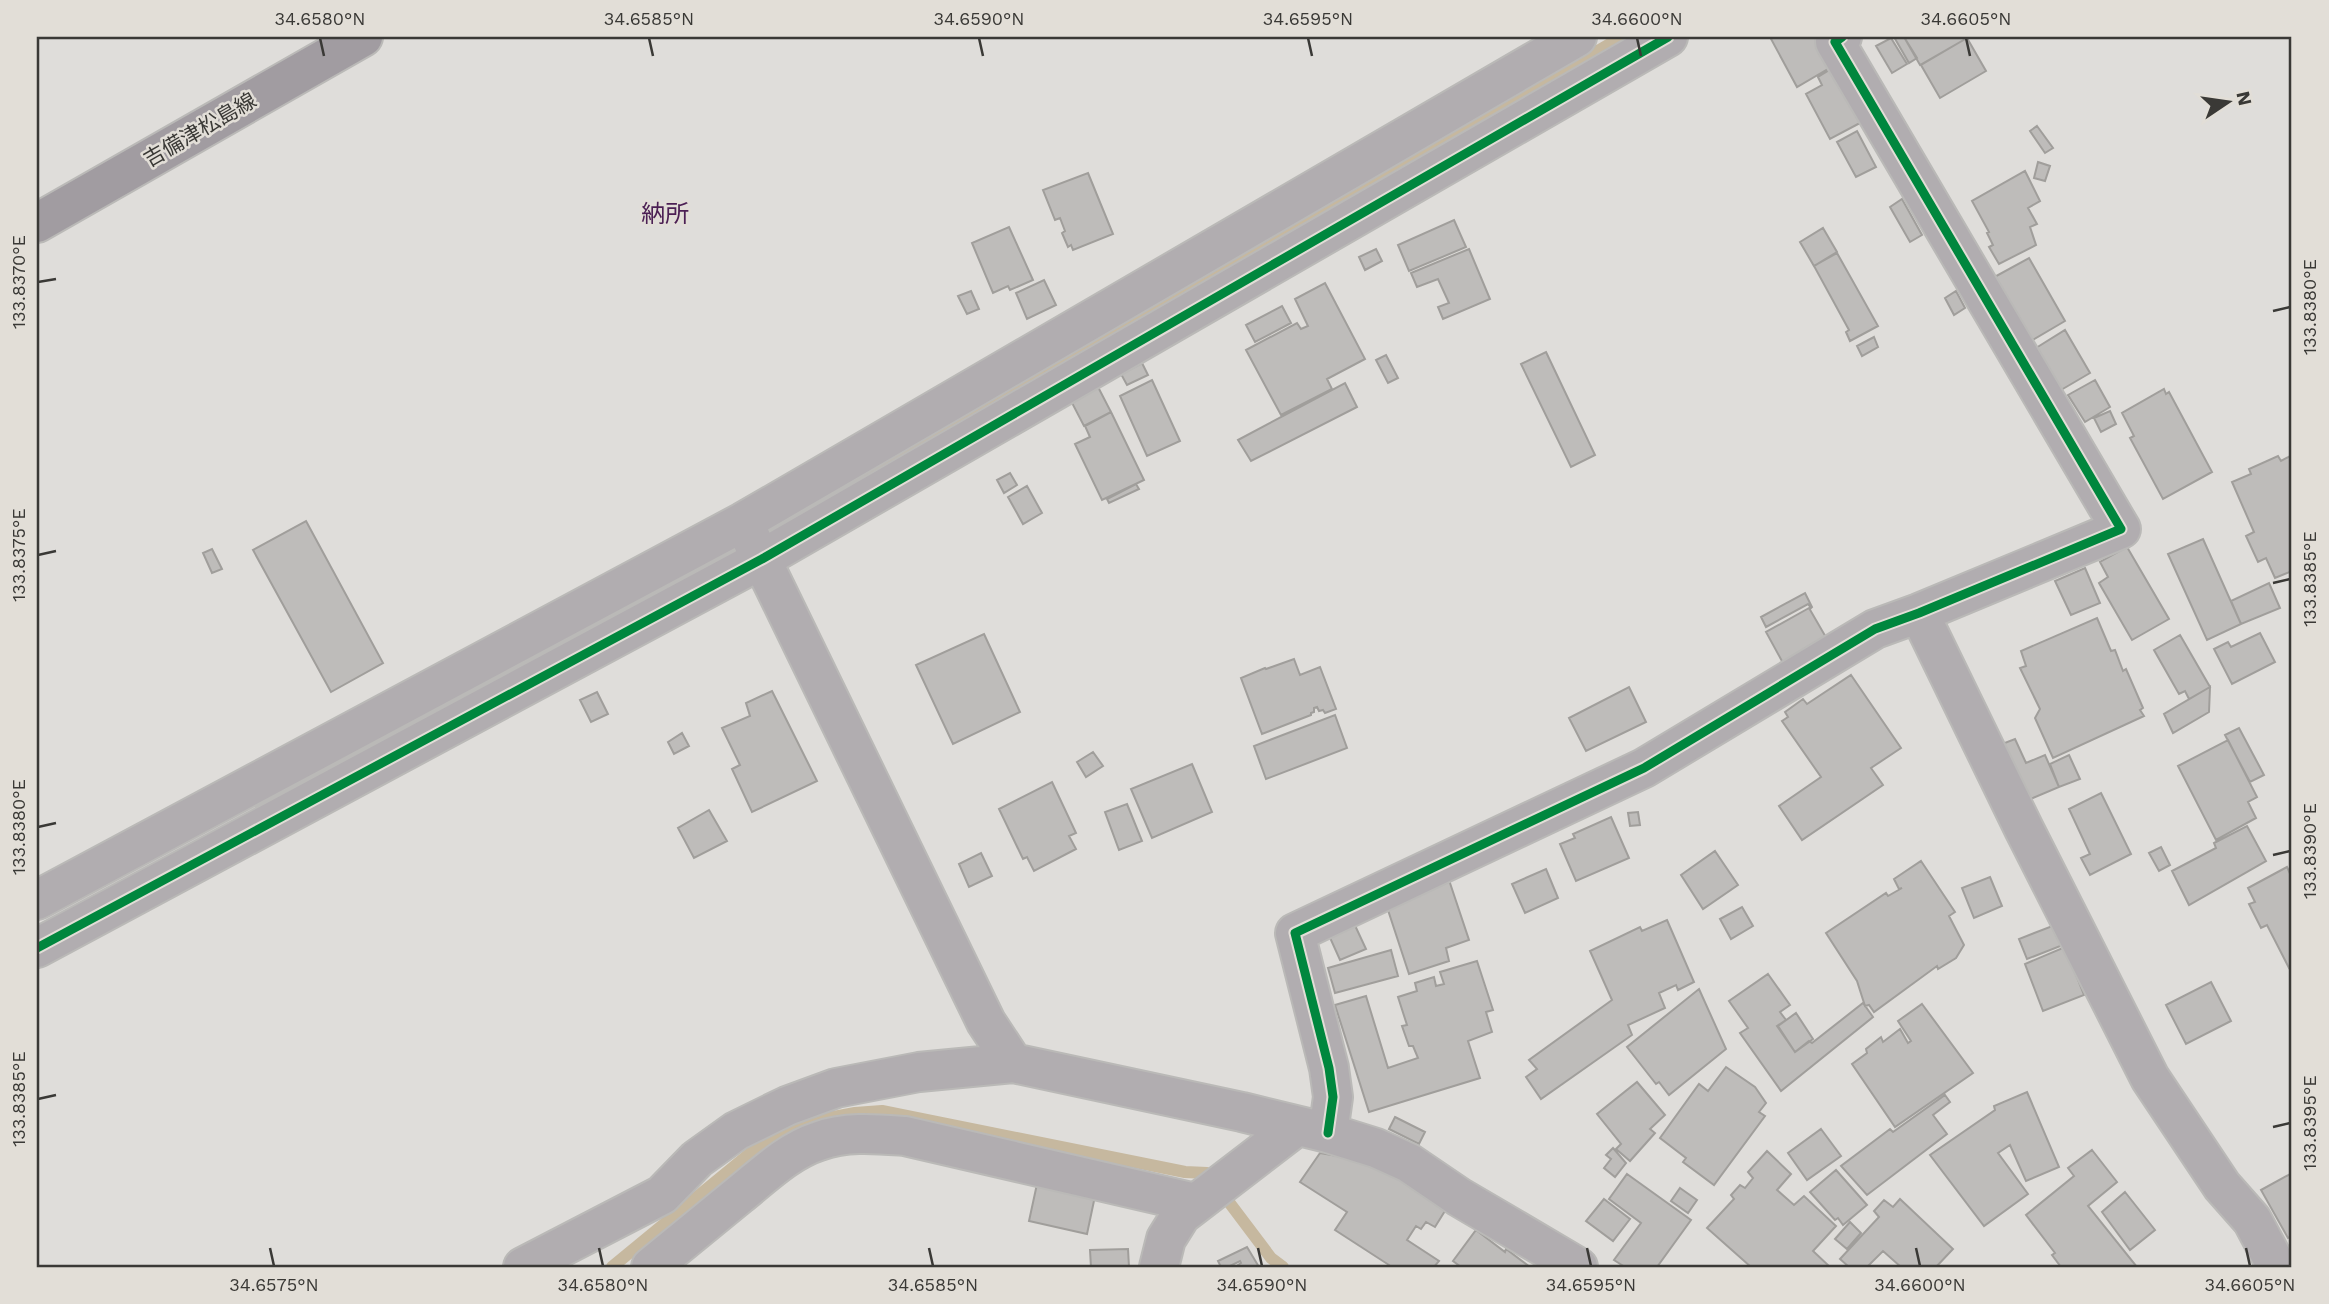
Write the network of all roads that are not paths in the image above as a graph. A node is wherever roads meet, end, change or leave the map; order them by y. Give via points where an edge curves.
1 (363, 37) edge
2 (1577, 37) edge
3 (1668, 37) edge
4 (1842, 37) edge
5 (37, 223) edge
6 (743, 522) junction
7 (762, 559) junction
8 (1919, 613) junction
9 (37, 900) edge
10 (37, 948) edge
11 (1013, 1063) junction
12 (1312, 1129) junction
13 (1208, 1193) junction
14 (523, 1267) edge
15 (651, 1267) edge
16 (1159, 1267) edge
17 (1578, 1267) edge
18 (2277, 1267) edge

1 - 5 main road, 吉備津松島線
2 - 6 street
3 - 7 street
4 - 8 street via 1835,42 2121,529
6 - 7 street
6 - 9 street
7 - 10 street
7 - 11 street via 986,1022
8 - 12 street via 1875,629 1644,768 1295,933 1333,1097
8 - 18 street via 2150,1078 2222,1186 2252,1220
11 - 12 street
11 - 14 street via 907,1074 836,1088 787,1106 736,1131 697,1159 662,1195
12 - 13 street
12 - 17 street via 1409,1163
13 - 15 street via 905,1136 847,1136 821,1140 776,1165
13 - 16 street via 1181,1215 1166,1239

